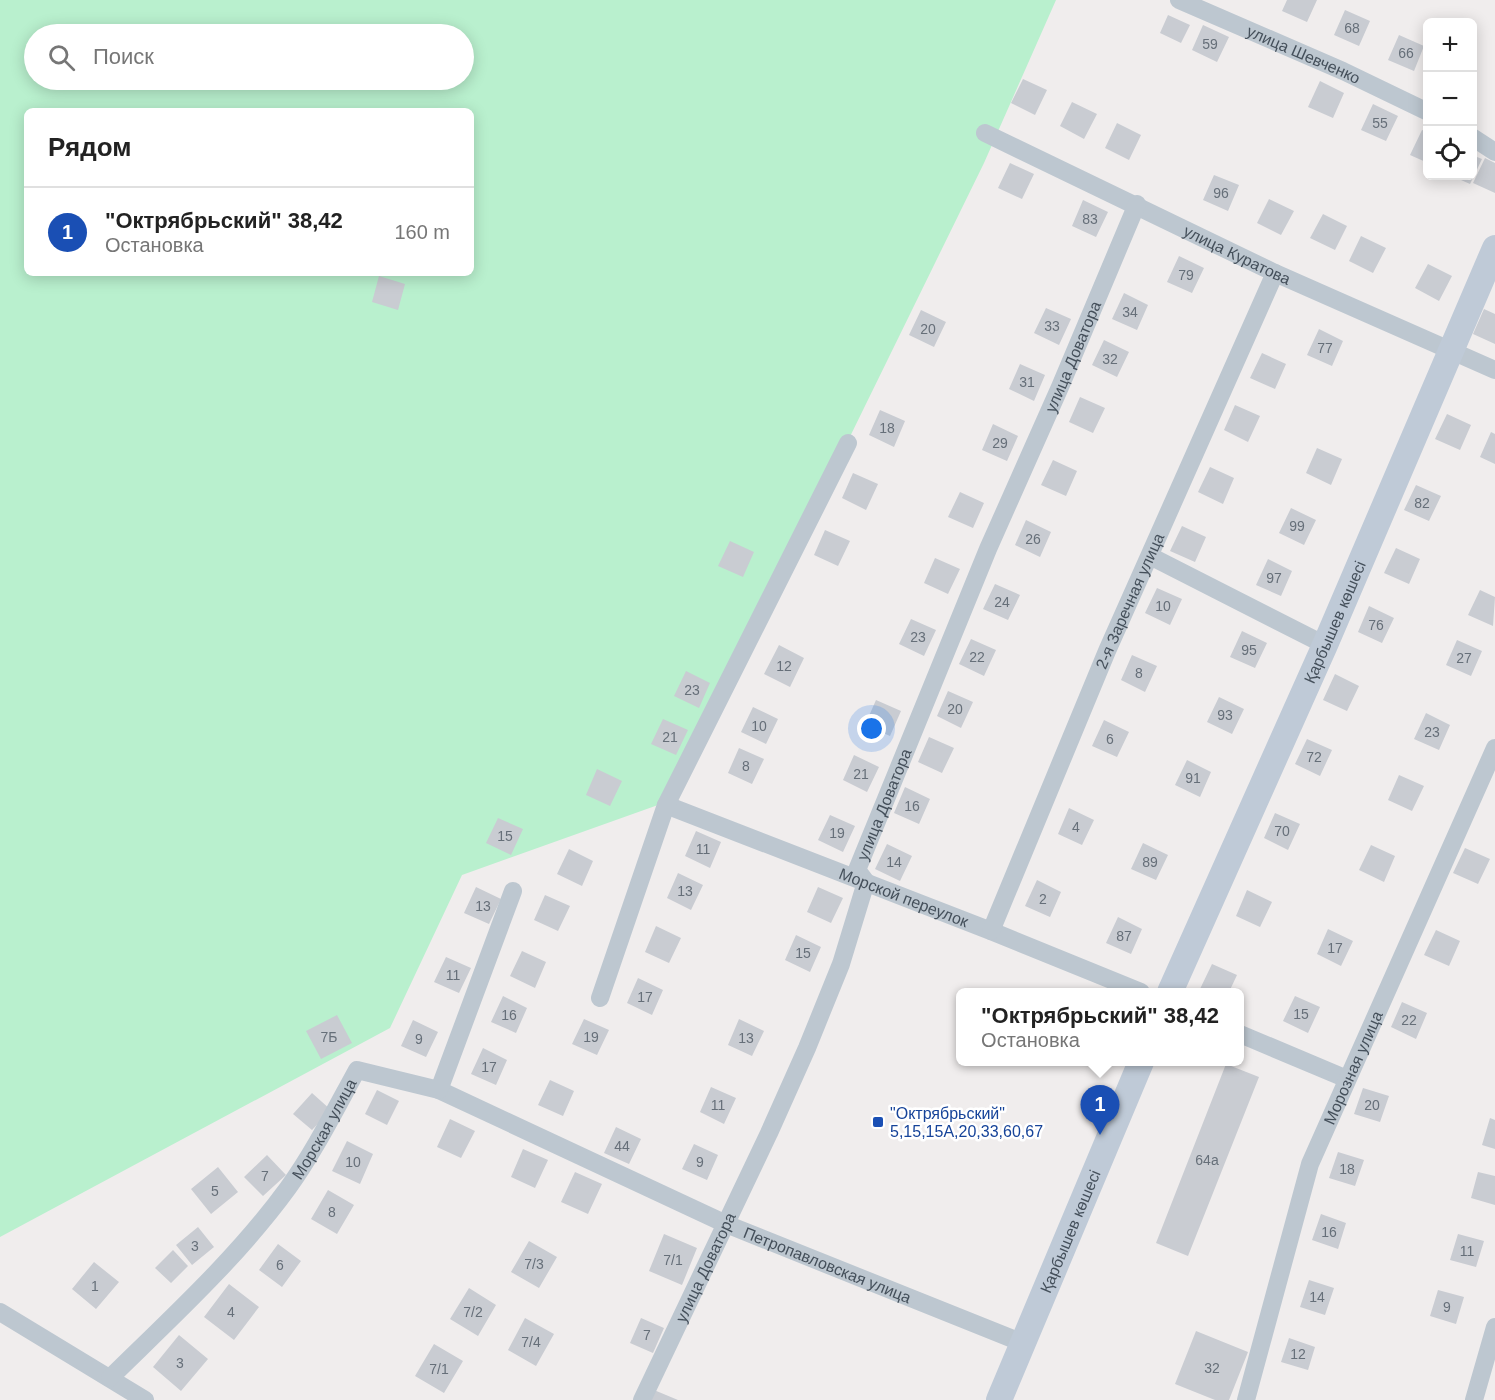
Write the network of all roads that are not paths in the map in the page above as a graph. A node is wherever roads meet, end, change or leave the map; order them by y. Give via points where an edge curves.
1 (1179, 0) edge
2 (1423, 110) edge
3 (985, 133) dead end
4 (1477, 140) edge
5 (1495, 152) edge
6 (1137, 204) junction
7 (1495, 248) edge
8 (1275, 273) junction
9 (1450, 351) junction
10 (1495, 370) edge
11 (848, 443) dead end
12 (1150, 556) junction
13 (1325, 645) junction
14 (1495, 748) edge
15 (666, 805) junction
16 (866, 882) junction
17 (513, 891) dead end
18 (991, 931) junction
19 (1128, 988) edge
20 (1172, 988) edge
21 (600, 998) dead end
22 (1244, 1036) edge
23 (1139, 1066) edge
24 (1347, 1079) junction
25 (439, 1090) junction
26 (726, 1224) junction
27 (0, 1312) edge
28 (1495, 1327) edge
29 (1023, 1343) junction
30 (110, 1378) junction
31 (145, 1400) edge
32 (642, 1400) edge
33 (999, 1400) edge
34 (1246, 1400) edge
35 (1474, 1400) edge

1 - 2 street, улица Шевченко
3 - 6 street, улица Куратова
4 - 5 street
6 - 8 street, улица Куратова
6 - 16 street, улица Доватора via 988,549 857,870
7 - 9 main road, Қарбышев көшесі
8 - 9 street, улица Куратова
8 - 12 street, 2-я Заречная улица
9 - 10 street, улица Куратова
9 - 13 main road, Қарбышев көшесі
11 - 15 street
12 - 13 street
12 - 18 street, 2-я Заречная улица
13 - 20 main road, Қарбышев көшесі
14 - 24 street, Морозная улица
15 - 16 street, Морской переулок
15 - 21 street
16 - 18 street, Морской переулок
16 - 26 street, улица Доватора via 842,964
17 - 25 street
18 - 19 street, Морской переулок
22 - 24 street
23 - 29 main road, Қарбышев көшесі
24 - 34 street, Морозная улица via 1310,1164
25 - 26 street, Петропавловская улица
25 - 30 street, Морская улица via 357,1070 313,1149 257,1227
26 - 29 street, Петропавловская улица
26 - 32 street, улица Доватора
27 - 30 street
28 - 35 street
29 - 33 main road, Қарбышев көшесі
30 - 31 street

